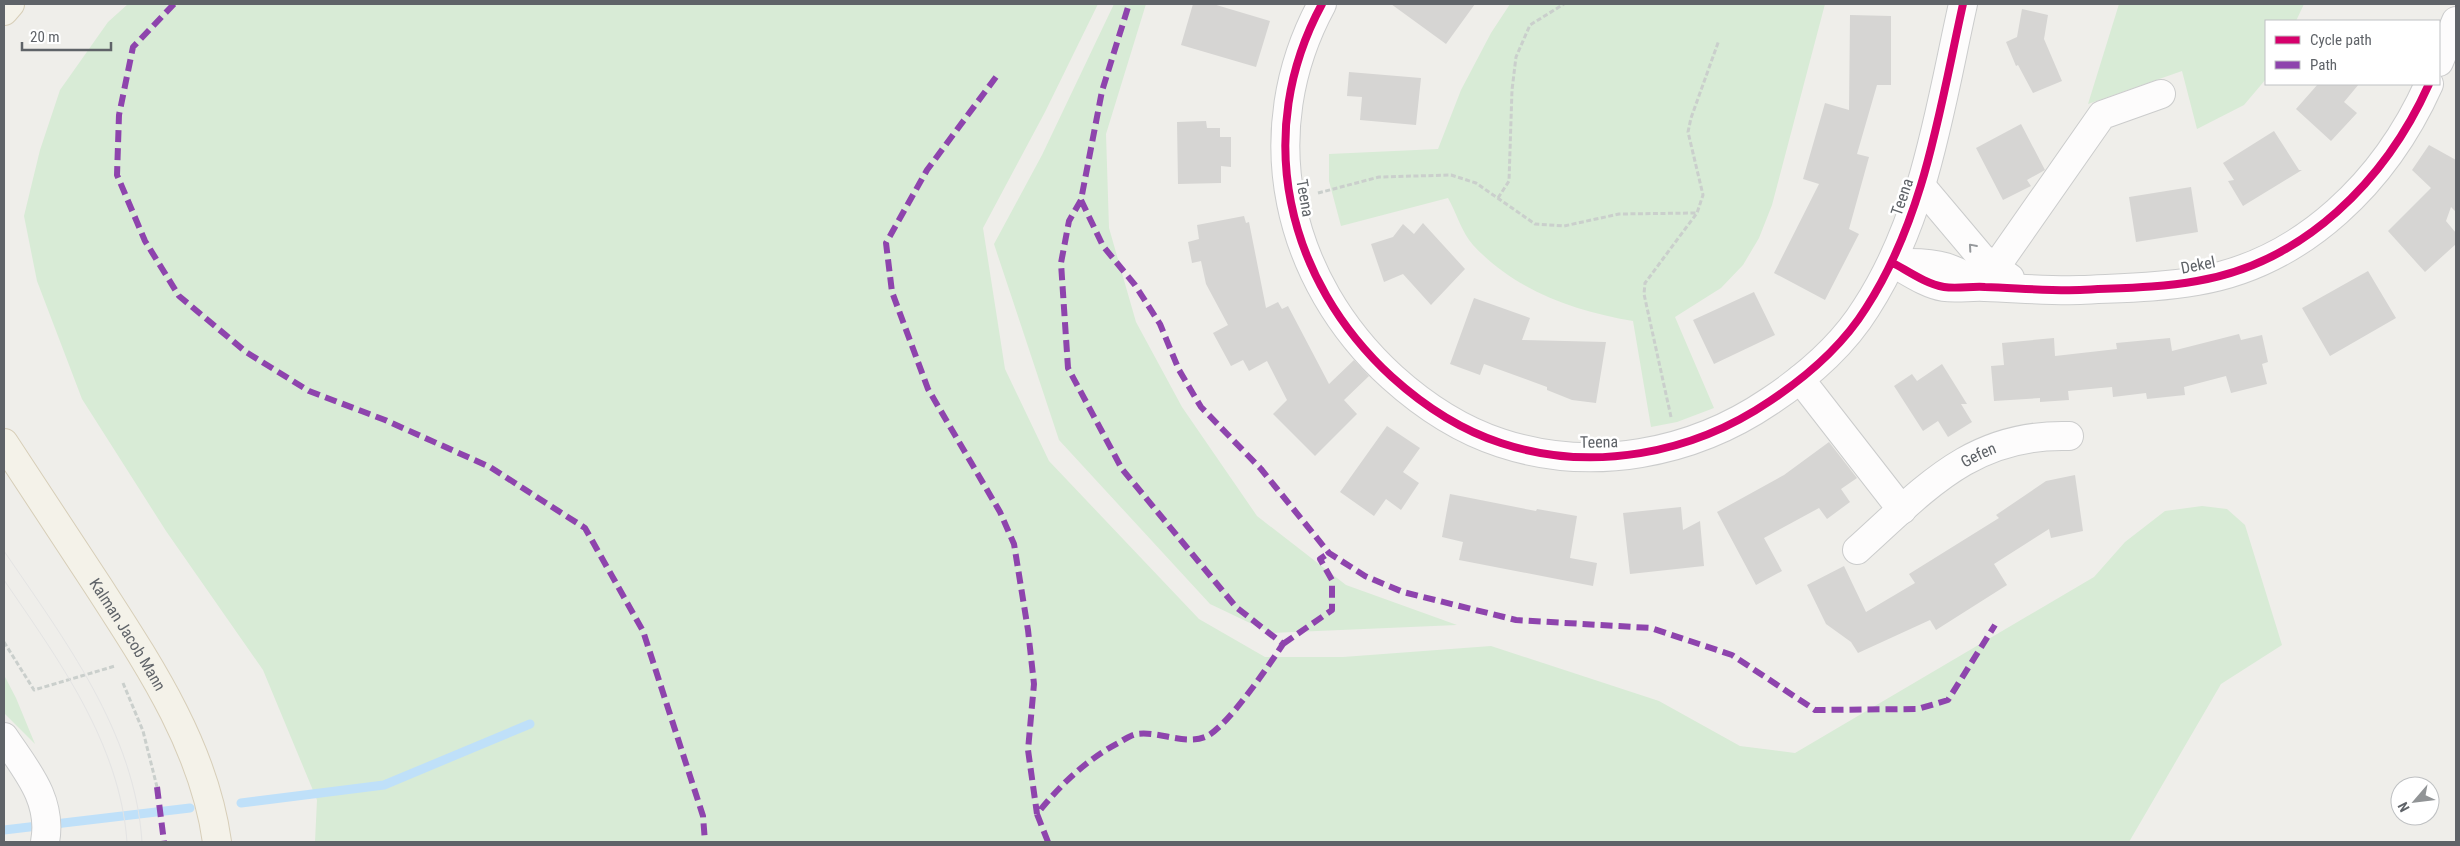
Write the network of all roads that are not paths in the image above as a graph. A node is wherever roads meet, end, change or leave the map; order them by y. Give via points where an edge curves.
1 (10, 4) edge
2 (1322, 4) edge
3 (1963, 4) edge
4 (4, 11) edge
5 (2456, 21) edge
6 (2440, 60) edge
7 (2428, 85) edge
8 (2161, 94) dead end
9 (1922, 188) junction
10 (1893, 263) junction
11 (1990, 278) junction
12 (1800, 380) junction
13 (2069, 436) dead end
14 (4, 443) edge
15 (1902, 510) junction
16 (1857, 550) dead end
17 (4, 737) edge
18 (45, 842) edge
19 (217, 842) edge

1 - 4 main road
2 - 12 street, Teena via 1293,77 1285,132 1290,201 1298,234 1316,279 1342,322 1380,366 1408,392 1448,419 1501,443 1553,455 1606,458 1657,451 1706,436 1752,414
3 - 9 street, Teena
5 - 6 street
7 - 11 street, Dekel via 2404,132 2356,194 2329,220 2268,259 2234,272 2159,286 2042,291
8 - 11 street via 2102,115
9 - 10 street, Teena
11 -> 9 street via 1969,245
10 - 11 street, Dekel via 1944,287
10 - 12 street, Teena via 1865,311 1832,350
12 - 15 street
13 - 15 street, Gefen via 2025,438 1985,450 1959,464
14 - 19 main road, Kalman Jacob Mann via 136,643 182,726 213,812
15 - 16 street, Gefen
17 - 18 street via 31,777 46,810

